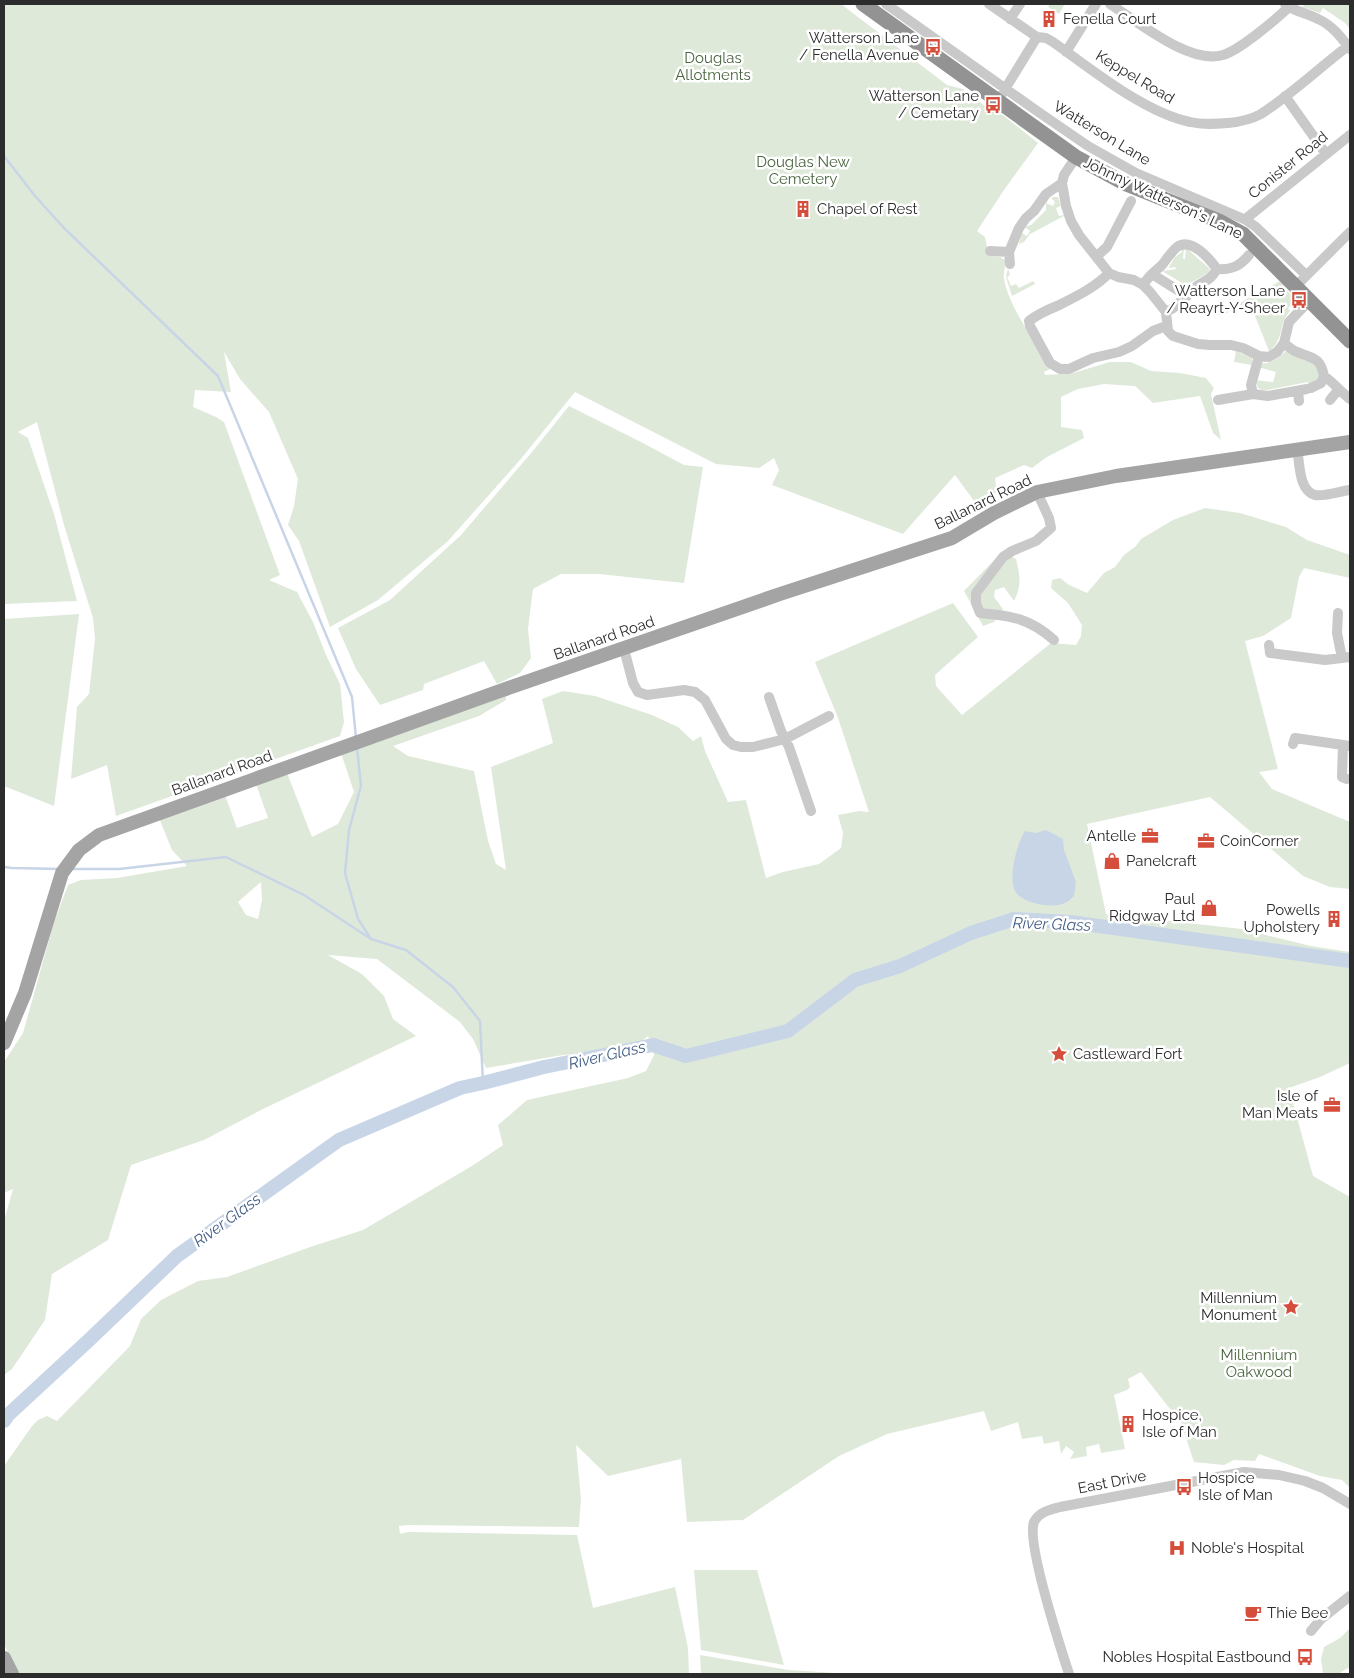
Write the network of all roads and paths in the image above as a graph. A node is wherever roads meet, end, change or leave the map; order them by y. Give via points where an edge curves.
1 (863, 4) edge
2 (886, 4) edge
3 (989, 4) edge
4 (1020, 4) edge
5 (1096, 4) edge
6 (1110, 4) edge
7 (1287, 6) edge
8 (1010, 19) junction
9 (1037, 37) junction
10 (1349, 48) edge
11 (1066, 52) junction
12 (1002, 94) junction
13 (1285, 96) junction
14 (1350, 136) edge
15 (1326, 154) junction
16 (1076, 156) junction
17 (1062, 183) junction
18 (1127, 206) dead end
19 (1246, 220) junction
20 (1350, 232) edge
21 (990, 251) dead end
22 (1010, 252) junction
23 (1097, 256) junction
24 (1244, 257) dead end
25 (1010, 264) dead end
26 (1217, 269) junction
27 (1109, 273) junction
28 (1152, 274) junction
29 (1301, 280) junction
30 (1143, 285) junction
31 (1187, 296) junction
32 (1310, 300) junction
33 (1166, 312) junction
34 (1166, 326) junction
35 (1350, 341) edge
36 (1284, 343) junction
37 (1258, 356) junction
38 (1324, 376) junction
39 (1338, 390) junction
40 (1253, 394) junction
41 (1350, 399) edge
42 (1218, 400) dead end
43 (1330, 400) dead end
44 (1350, 442) edge
45 (1297, 449) junction
46 (1350, 490) edge
47 (1037, 492) junction
48 (1338, 613) dead end
49 (1054, 640) dead end
50 (1269, 645) dead end
51 (624, 648) junction
52 (1346, 658) edge
53 (770, 697) dead end
54 (829, 716) dead end
55 (785, 740) junction
56 (1293, 744) dead end
57 (1347, 746) edge
58 (1342, 777) dead end
59 (811, 811) dead end
60 (4, 1043) edge
61 (1350, 1504) edge
62 (1350, 1596) edge
63 (1311, 1631) dead end
64 (4, 1658) edge
65 (12, 1674) edge
66 (1069, 1674) edge

1 - 12 highway, Johnny Watterson's Lane
2 - 12 street, Watterson Lane
3 - 8 street, Keppel Road
4 - 8 street
5 - 11 street
6 - 7 street via 1168,41 1205,57 1222,56 1236,49
7 - 10 street via 1328,25
8 - 9 street, Keppel Road
9 - 11 street, Keppel Road via 1046,38
9 - 12 street
10 - 13 street, Keppel Road
11 - 13 street, Keppel Road via 1150,107 1190,122 1213,125 1237,122 1259,115
12 - 16 highway, Johnny Watterson's Lane
12 - 19 street, Watterson Lane via 1052,121 1118,164
13 - 15 street
14 - 15 street, Conister Road
15 - 19 street, Conister Road
16 - 17 street
16 - 29 highway, Johnny Watterson's Lane via 1124,182 1221,222 1242,234
17 - 22 street via 1046,194 1026,218
17 - 23 street via 1071,221
18 - 23 street via 1107,247
19 - 29 street, Watterson Lane via 1256,227
20 - 29 street
21 - 22 street
22 - 25 street
23 - 27 street
24 - 26 street via 1237,267
26 - 28 street via 1188,244 1175,248
26 - 31 street via 1212,278 1198,284
27 - 30 street
27 - 34 street via 1099,283 1030,321 1050,363 1060,369 1069,368 1119,352
28 - 30 street
28 - 31 street
29 - 32 highway, Johnny Watterson's Lane
30 - 33 street
31 - 33 street
32 - 35 highway, Johnny Watterson's Lane
32 - 36 street via 1289,322
33 - 34 street
34 - 37 street via 1172,336 1203,345 1238,346
36 - 37 street via 1273,355
36 - 38 street via 1316,359 1322,365
37 - 40 street
38 - 39 street
38 - 40 street via 1321,383 1304,392 1268,396
39 - 41 street
39 - 43 street
40 - 42 street
44 - 45 main road, Ballanard Road
45 - 46 street via 1301,480 1306,489 1314,495
45 - 47 main road, Ballanard Road via 1116,476
47 - 49 street via 1051,528 1036,541 1003,557 976,593 976,602 980,613 1015,617 1042,629
47 - 51 main road, Ballanard Road via 952,538
48 - 52 street via 1337,633
50 - 52 street via 1270,653 1325,660
51 - 55 street via 638,692 647,695 684,690 695,692 705,700 733,746 753,747
51 - 60 main road, Ballanard Road via 99,834 79,850 62,872 25,993
53 - 55 street
54 - 55 street
55 - 59 street
56 - 57 street via 1295,738
57 - 58 street
61 - 66 street, East Drive via 1305,1481 1244,1472 1041,1513 1033,1524 1033,1538 1046,1602
62 - 63 street
64 - 65 main road

